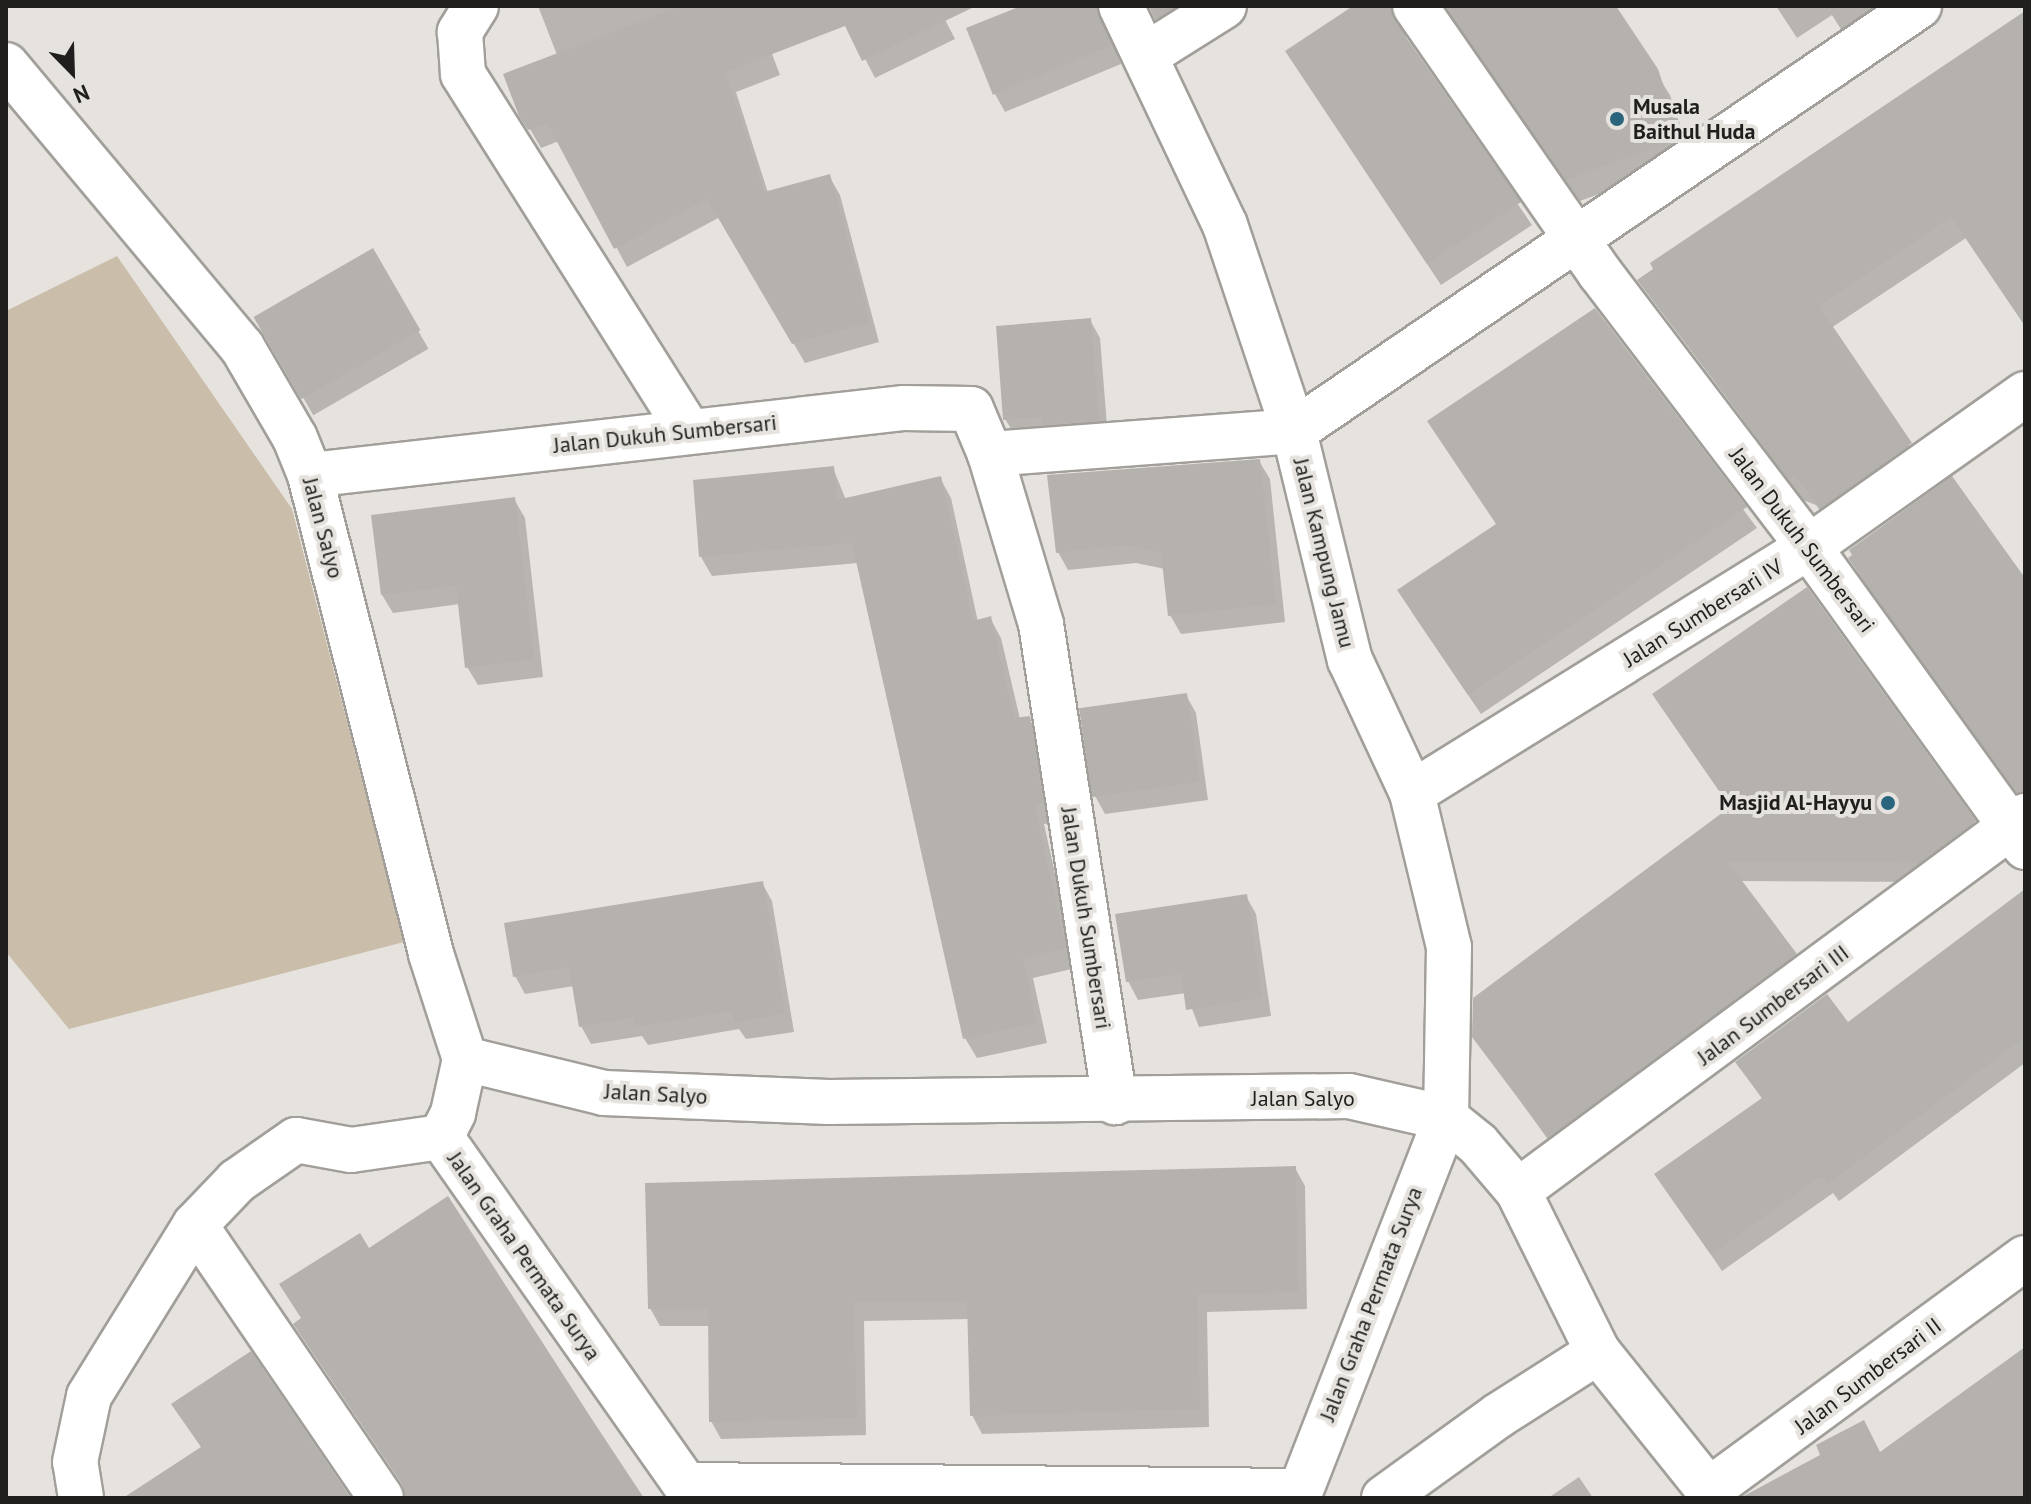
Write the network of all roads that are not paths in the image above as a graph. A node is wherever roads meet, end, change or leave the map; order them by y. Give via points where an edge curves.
1 (476, 6) edge
2 (1121, 6) edge
3 (1224, 6) edge
4 (1415, 6) edge
5 (1919, 6) edge
6 (1146, 55) junction
7 (6, 65) edge
8 (1574, 237) junction
9 (2025, 394) edge
10 (688, 430) junction
11 (1294, 431) junction
12 (990, 454) junction
13 (310, 475) junction
14 (1809, 547) junction
15 (1412, 793) junction
16 (2020, 830) edge
17 (465, 1059) junction
18 (1115, 1102) junction
19 (1446, 1118) junction
20 (441, 1137) junction
21 (1518, 1191) junction
22 (195, 1225) junction
23 (2025, 1258) edge
24 (1598, 1352) junction
25 (690, 1492) edge
26 (1712, 1494) edge
27 (1299, 1495) edge
28 (81, 1498) edge
29 (381, 1498) edge
30 (1384, 1498) edge

1 - 10 street via 460,32 463,74
2 - 6 street, Jalan Kampung Jamu
3 - 6 street
4 - 8 street, Jalan Dukuh Sumbersari
5 - 8 street
6 - 11 street, Jalan Kampung Jamu via 1225,225
7 - 13 street, Jalan Salyo via 242,347 295,438
8 - 11 street
8 - 14 street, Jalan Dukuh Sumbersari
9 - 14 street, Jalan Sumbersari IV
10 - 12 street, Jalan Dukuh Sumbersari via 904,408 971,409
10 - 13 street, Jalan Dukuh Sumbersari
11 - 12 street
11 - 15 street, Jalan Kampung Jamu via 1350,660
12 - 18 street, Jalan Dukuh Sumbersari via 1041,624
13 - 17 street, Jalan Salyo via 431,954
14 - 15 street, Jalan Sumbersari IV
14 - 16 street, Jalan Dukuh Sumbersari
15 - 19 street, Jalan Kampung Jamu via 1449,947
16 - 21 street, Jalan Sumbersari III
17 - 18 street, Jalan Salyo via 604,1093 829,1102
17 - 20 street via 453,1113
18 - 19 street, Jalan Salyo via 1349,1096
19 - 21 street, Jalan Salyo via 1478,1144
19 - 27 street, Jalan Graha Permata Surya
20 - 22 street, Jalan Graha Permata Surya via 351,1150 296,1140 237,1181
20 - 25 street, Jalan Graha Permata Surya
21 - 24 street, Jalan Salyo
22 - 28 street, Jalan Graha Permata Surya via 89,1396 75,1462
22 - 29 street
23 - 26 street, Jalan Sumbersari II
24 - 26 street, Jalan Salyo
24 - 30 street
25 - 27 street, Jalan Graha Permata Surya

